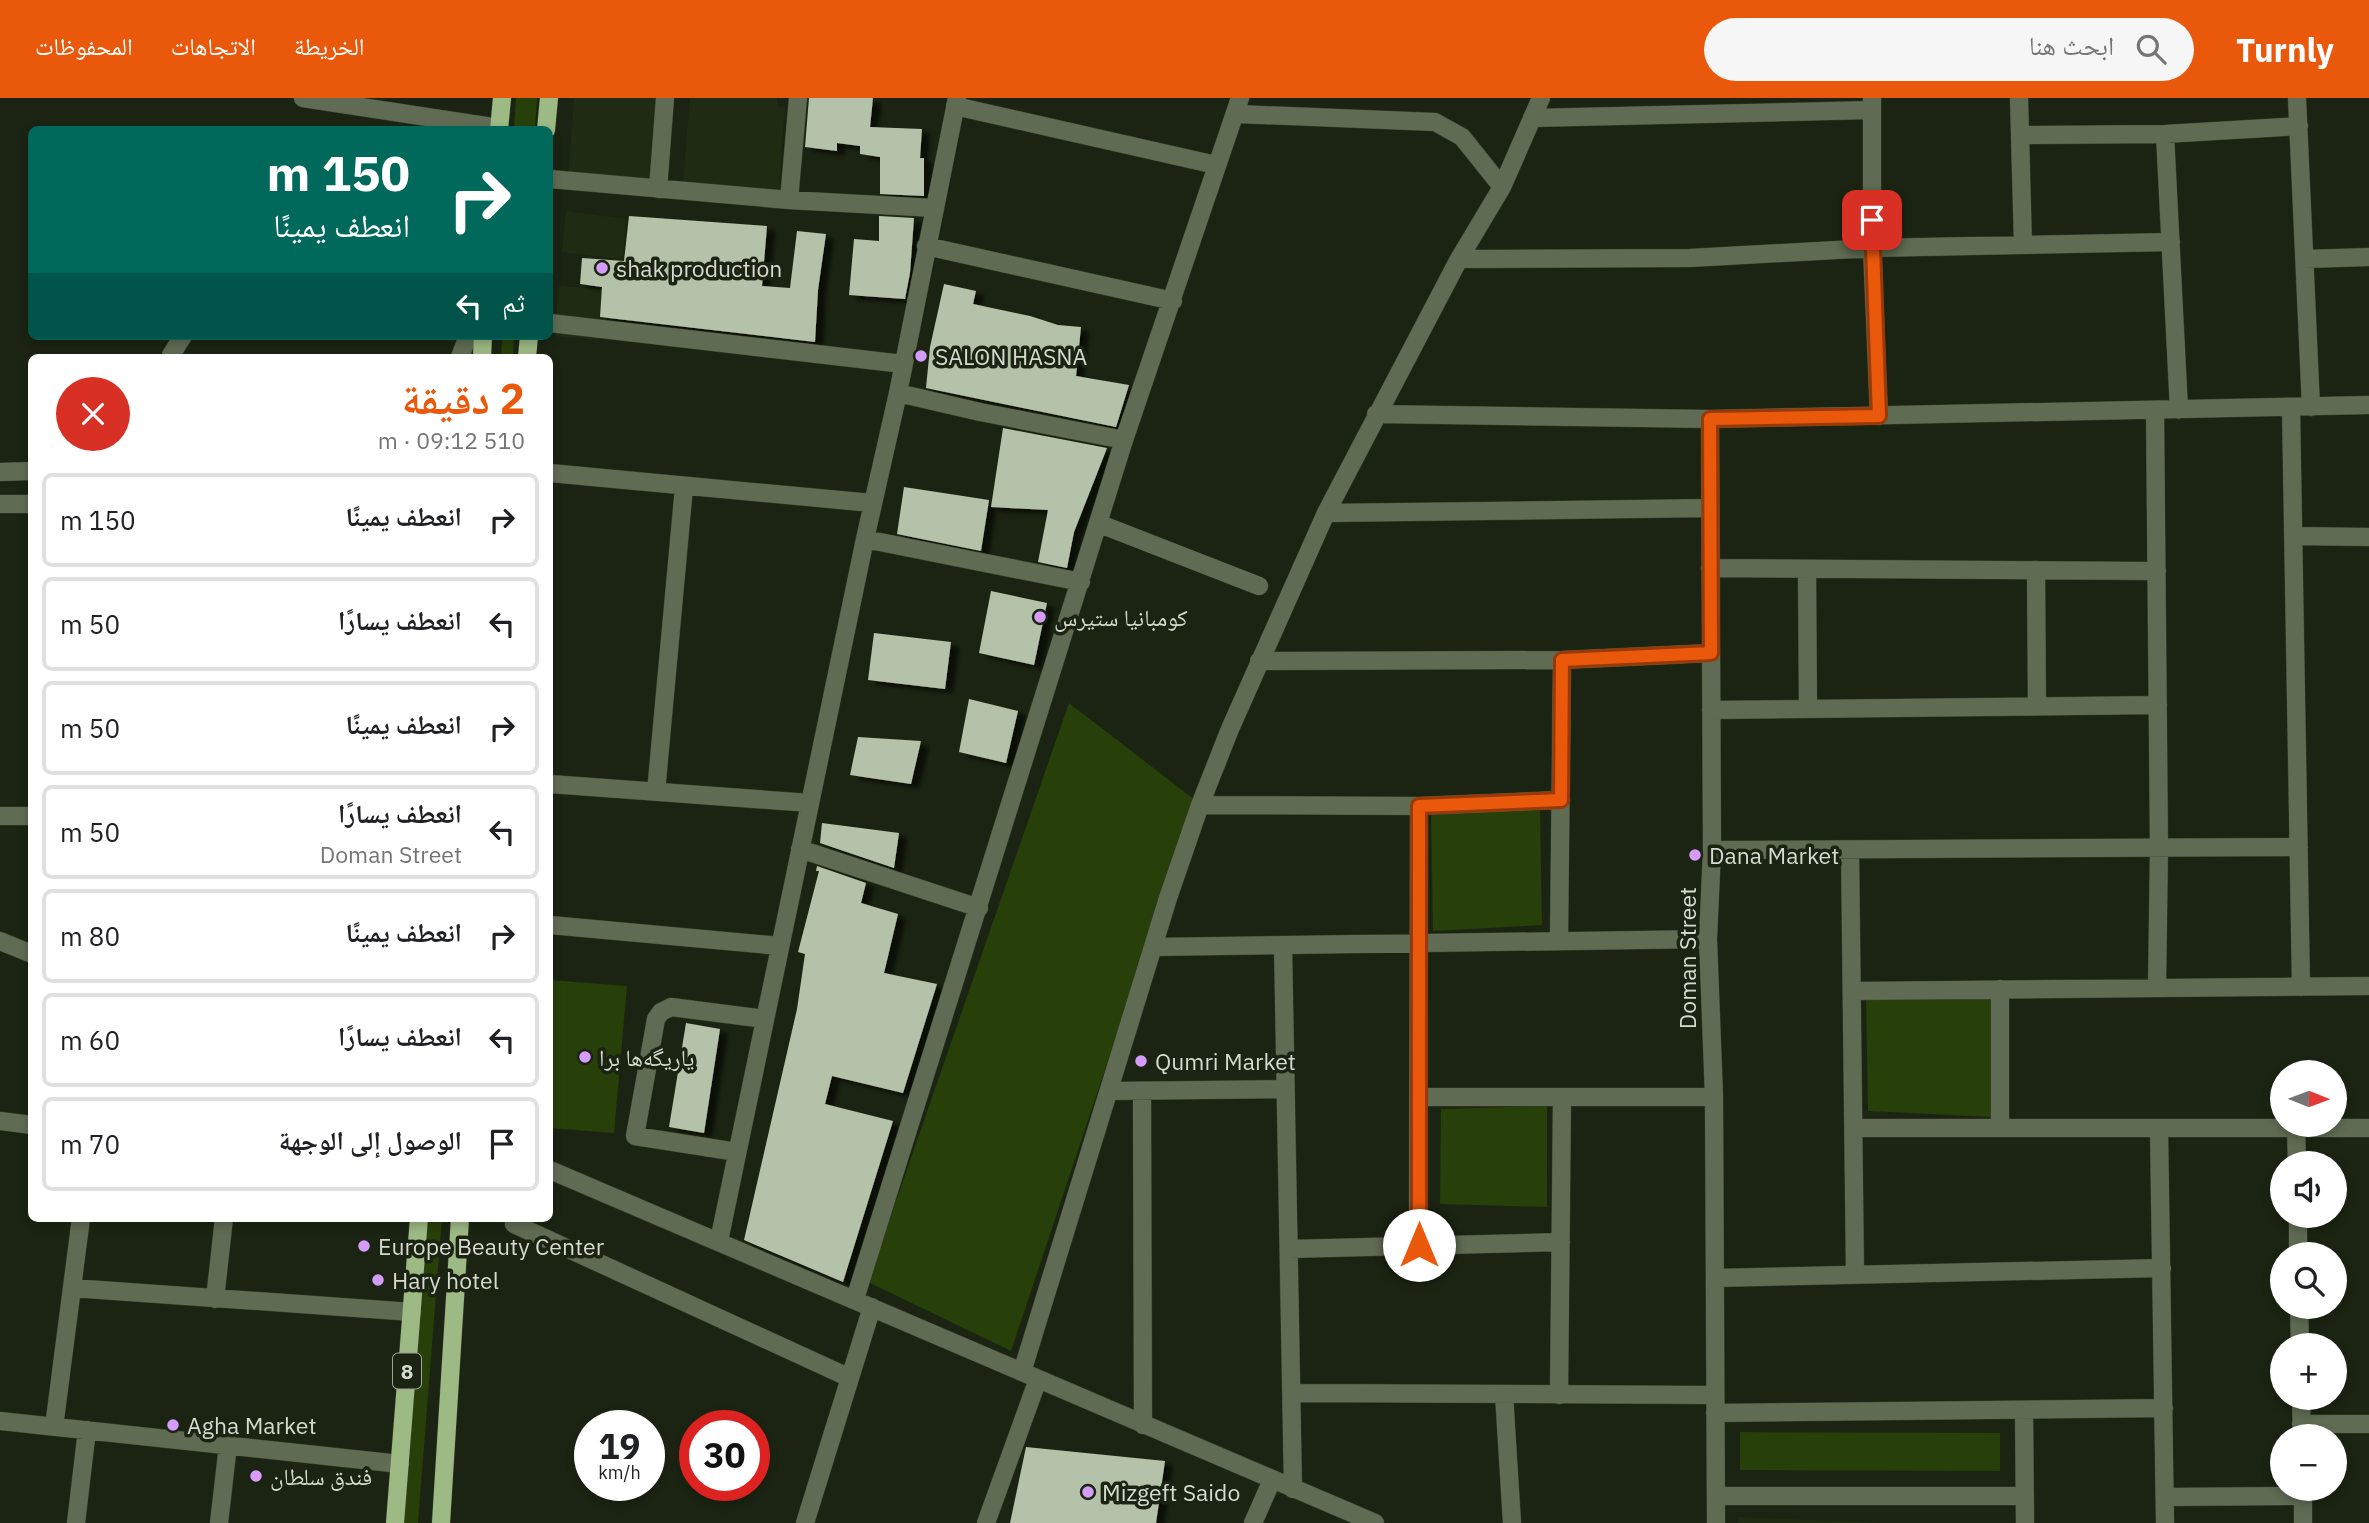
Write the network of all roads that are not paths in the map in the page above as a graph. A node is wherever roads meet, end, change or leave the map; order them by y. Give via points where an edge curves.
1 (303, 98) edge
2 (502, 98) edge
3 (549, 98) edge
4 (665, 98) edge
5 (799, 98) edge
6 (1541, 98) edge
7 (2020, 98) edge
8 (2297, 98) edge
9 (956, 102) edge
10 (1872, 104) edge
11 (1238, 106) edge
12 (1532, 118) junction
13 (480, 126) edge
14 (499, 126) edge
15 (546, 126) edge
16 (2299, 126) junction
17 (2165, 134) junction
18 (2020, 135) junction
19 (1216, 165) junction
20 (553, 179) edge
21 (1502, 187) junction
22 (657, 189) junction
23 (789, 200) junction
24 (933, 208) junction
25 (2171, 243) junction
26 (2022, 245) junction
27 (926, 246) junction
28 (1872, 248) junction
29 (2369, 257) edge
30 (1459, 259) junction
31 (2305, 259) junction
32 (1173, 301) junction
33 (553, 323) edge
34 (903, 364) junction
35 (898, 393) junction
36 (2369, 405) edge
37 (2311, 407) junction
38 (2291, 408) junction
39 (2179, 410) junction
40 (2155, 411) junction
41 (1376, 414) junction
42 (1879, 416) junction
43 (1710, 419) junction
44 (1125, 440) junction
45 (28, 471) edge
46 (0, 472) edge
47 (553, 473) edge
48 (684, 486) junction
49 (873, 503) junction
50 (0, 504) edge
51 (28, 504) edge
52 (1710, 508) junction
53 (1326, 513) junction
54 (1100, 524) junction
55 (2294, 536) junction
56 (2369, 537) edge
57 (864, 539) junction
58 (1710, 568) junction
59 (1807, 569) junction
60 (2036, 570) junction
61 (2157, 571) junction
62 (1081, 582) junction
63 (1259, 586) dead end
64 (1711, 653) junction
65 (1562, 660) junction
66 (1259, 661) junction
67 (2158, 705) junction
68 (2037, 706) junction
69 (1808, 709) junction
70 (1712, 710) junction
71 (553, 784) edge
72 (656, 792) junction
73 (1561, 800) junction
74 (810, 803) junction
75 (1200, 805) junction
76 (1419, 806) junction
77 (0, 816) edge
78 (28, 816) edge
79 (2298, 847) junction
80 (2159, 848) junction
81 (800, 849) junction
82 (1712, 850) junction
83 (1850, 850) junction
84 (979, 908) junction
85 (553, 925) edge
86 (1708, 939) junction
87 (0, 941) edge
88 (1559, 941) junction
89 (1418, 943) junction
90 (1283, 945) junction
91 (780, 946) junction
92 (1153, 947) junction
93 (28, 952) edge
94 (2369, 986) edge
95 (2301, 987) junction
96 (2157, 988) junction
97 (2000, 989) junction
98 (1852, 991) junction
99 (765, 1019) junction
100 (1285, 1089) junction
101 (1109, 1091) junction
102 (1142, 1091) junction
103 (1419, 1097) junction
104 (1562, 1097) junction
105 (1714, 1097) junction
106 (0, 1121) edge
107 (28, 1124) edge
108 (1854, 1128) junction
109 (2000, 1128) junction
110 (2159, 1128) junction
111 (2270, 1128) edge
112 (2347, 1128) edge
113 (2369, 1128) edge
114 (737, 1152) junction
115 (553, 1171) edge
116 (80, 1222) edge
117 (224, 1222) edge
118 (419, 1222) edge
119 (460, 1222) edge
120 (514, 1224) dead end
121 (719, 1241) junction
122 (1560, 1242) junction
123 (1419, 1245) junction
124 (1289, 1249) junction
125 (2162, 1268) junction
126 (1855, 1275) junction
127 (1714, 1278) junction
128 (72, 1287) junction
129 (215, 1299) junction
130 (863, 1303) junction
131 (412, 1312) junction
132 (1030, 1376) junction
133 (850, 1378) junction
134 (1293, 1393) junction
135 (1504, 1394) junction
136 (1559, 1395) junction
137 (1715, 1404) junction
138 (2164, 1408) junction
139 (2024, 1410) junction
140 (0, 1421) edge
141 (2369, 1424) edge
142 (1143, 1425) junction
143 (2347, 1426) edge
144 (54, 1427) junction
145 (87, 1430) junction
146 (228, 1445) junction
147 (400, 1464) junction
148 (1272, 1480) junction
149 (1293, 1489) junction
150 (2270, 1494) edge
151 (1716, 1496) junction
152 (2025, 1496) junction
153 (2165, 1497) junction
154 (2303, 1501) edge
155 (76, 1523) edge
156 (219, 1523) edge
157 (395, 1523) edge
158 (441, 1523) edge
159 (806, 1523) edge
160 (986, 1523) edge
161 (1254, 1523) edge
162 (1375, 1523) edge
163 (1512, 1523) edge
164 (1716, 1523) edge
165 (2025, 1523) edge
166 (2165, 1523) edge
167 (2303, 1523) edge

1 - 13 street
2 - 14 main road
3 - 15 main road
4 - 22 street
5 - 23 street
6 - 12 street
7 - 18 street
8 - 16 street
9 - 19 street
9 - 24 street
10 - 12 street
10 - 28 street
11 - 19 street
11 - 21 street via 1435,122 1462,137
12 - 21 street
16 - 17 street
16 - 31 street
17 - 18 street
17 - 25 street
18 - 26 street
19 - 32 street
20 - 22 street
21 - 30 street
22 - 23 street
23 - 24 street
24 - 27 street
25 - 26 street
25 - 39 street
26 - 28 street
27 - 32 street
27 - 34 street
28 - 30 street via 1690,258
28 - 42 street
29 - 31 street
30 - 41 street
31 - 37 street
32 - 44 street
33 - 34 street
34 - 35 street
35 - 44 street
35 - 49 street
36 - 37 street
37 - 38 street
38 - 39 street
38 - 55 street
39 - 40 street
40 - 42 street
40 - 61 street
41 - 43 street
41 - 53 street
42 - 43 street
43 - 52 street, Doman Street
44 - 54 street
45 - 46 street
47 - 48 street
48 - 49 street
48 - 72 street
49 - 57 street
50 - 51 street
52 - 53 street
52 - 58 street, Doman Street
53 - 66 street
54 - 62 street
54 - 63 street
55 - 56 street
55 - 79 street
57 - 62 street
57 - 74 street
58 - 59 street
58 - 64 street, Doman Street
59 - 60 street
59 - 69 street
60 - 61 street
60 - 68 street
61 - 67 street
62 - 84 street
64 - 65 street
64 - 70 street, Doman Street
65 - 66 street
65 - 73 street
66 - 75 street
67 - 68 street
67 - 80 street
68 - 69 street
69 - 70 street
70 - 82 street, Doman Street
71 - 72 street
72 - 74 street
73 - 76 street
73 - 88 street
74 - 81 street
75 - 76 street
75 - 92 street
76 - 89 street
77 - 78 street
79 - 80 street
79 - 95 street
80 - 83 street
80 - 96 street
81 - 84 street
81 - 91 street
82 - 83 street
82 - 86 street, Doman Street
83 - 98 street
84 - 130 street
85 - 91 street
86 - 88 street
86 - 105 street, Doman Street
87 - 93 street
88 - 89 street
89 - 90 street
89 - 103 street
90 - 92 street
90 - 100 street
91 - 99 street
92 - 101 street
94 - 95 street
95 - 96 street
96 - 97 street
97 - 98 street
97 - 109 street
98 - 108 street
99 - 114 street
99 - 114 street via 671,1007 656,1018 635,1136
100 - 102 street
100 - 124 street
101 - 102 street
101 - 132 street
102 - 142 street
103 - 104 street
103 - 123 street
104 - 105 street
104 - 122 street
105 - 127 street, Doman Street
106 - 107 street
108 - 109 street
108 - 126 street
109 - 110 street
110 - 111 street
110 - 125 street
112 - 113 street
114 - 121 street
115 - 121 street
116 - 128 street
117 - 129 street
118 - 131 main road, 8
119 - 158 main road, 8
120 - 133 street
121 - 130 street
122 - 123 street
122 - 136 street
123 - 124 street
124 - 134 street
125 - 126 street
125 - 138 street
126 - 127 street
127 - 137 street, Doman Street
128 - 129 street
128 - 144 street
129 - 131 street
130 - 132 street
130 - 133 street
131 - 147 main road, 8
132 - 142 street
132 - 160 street
133 - 159 street
134 - 135 street
134 - 149 street
135 - 136 street
135 - 163 street
136 - 137 street
137 - 139 street
137 - 151 street, Doman Street
138 - 139 street
138 - 153 street
139 - 152 street
140 - 144 street
141 - 143 street
142 - 148 street
144 - 145 street
145 - 146 street
145 - 155 street
146 - 147 street
146 - 156 street
147 - 157 main road, 8
148 - 149 street
148 - 161 street
149 - 162 street
150 - 153 street
151 - 152 street
151 - 164 street, Doman Street
152 - 165 street
153 - 166 street
154 - 167 street

